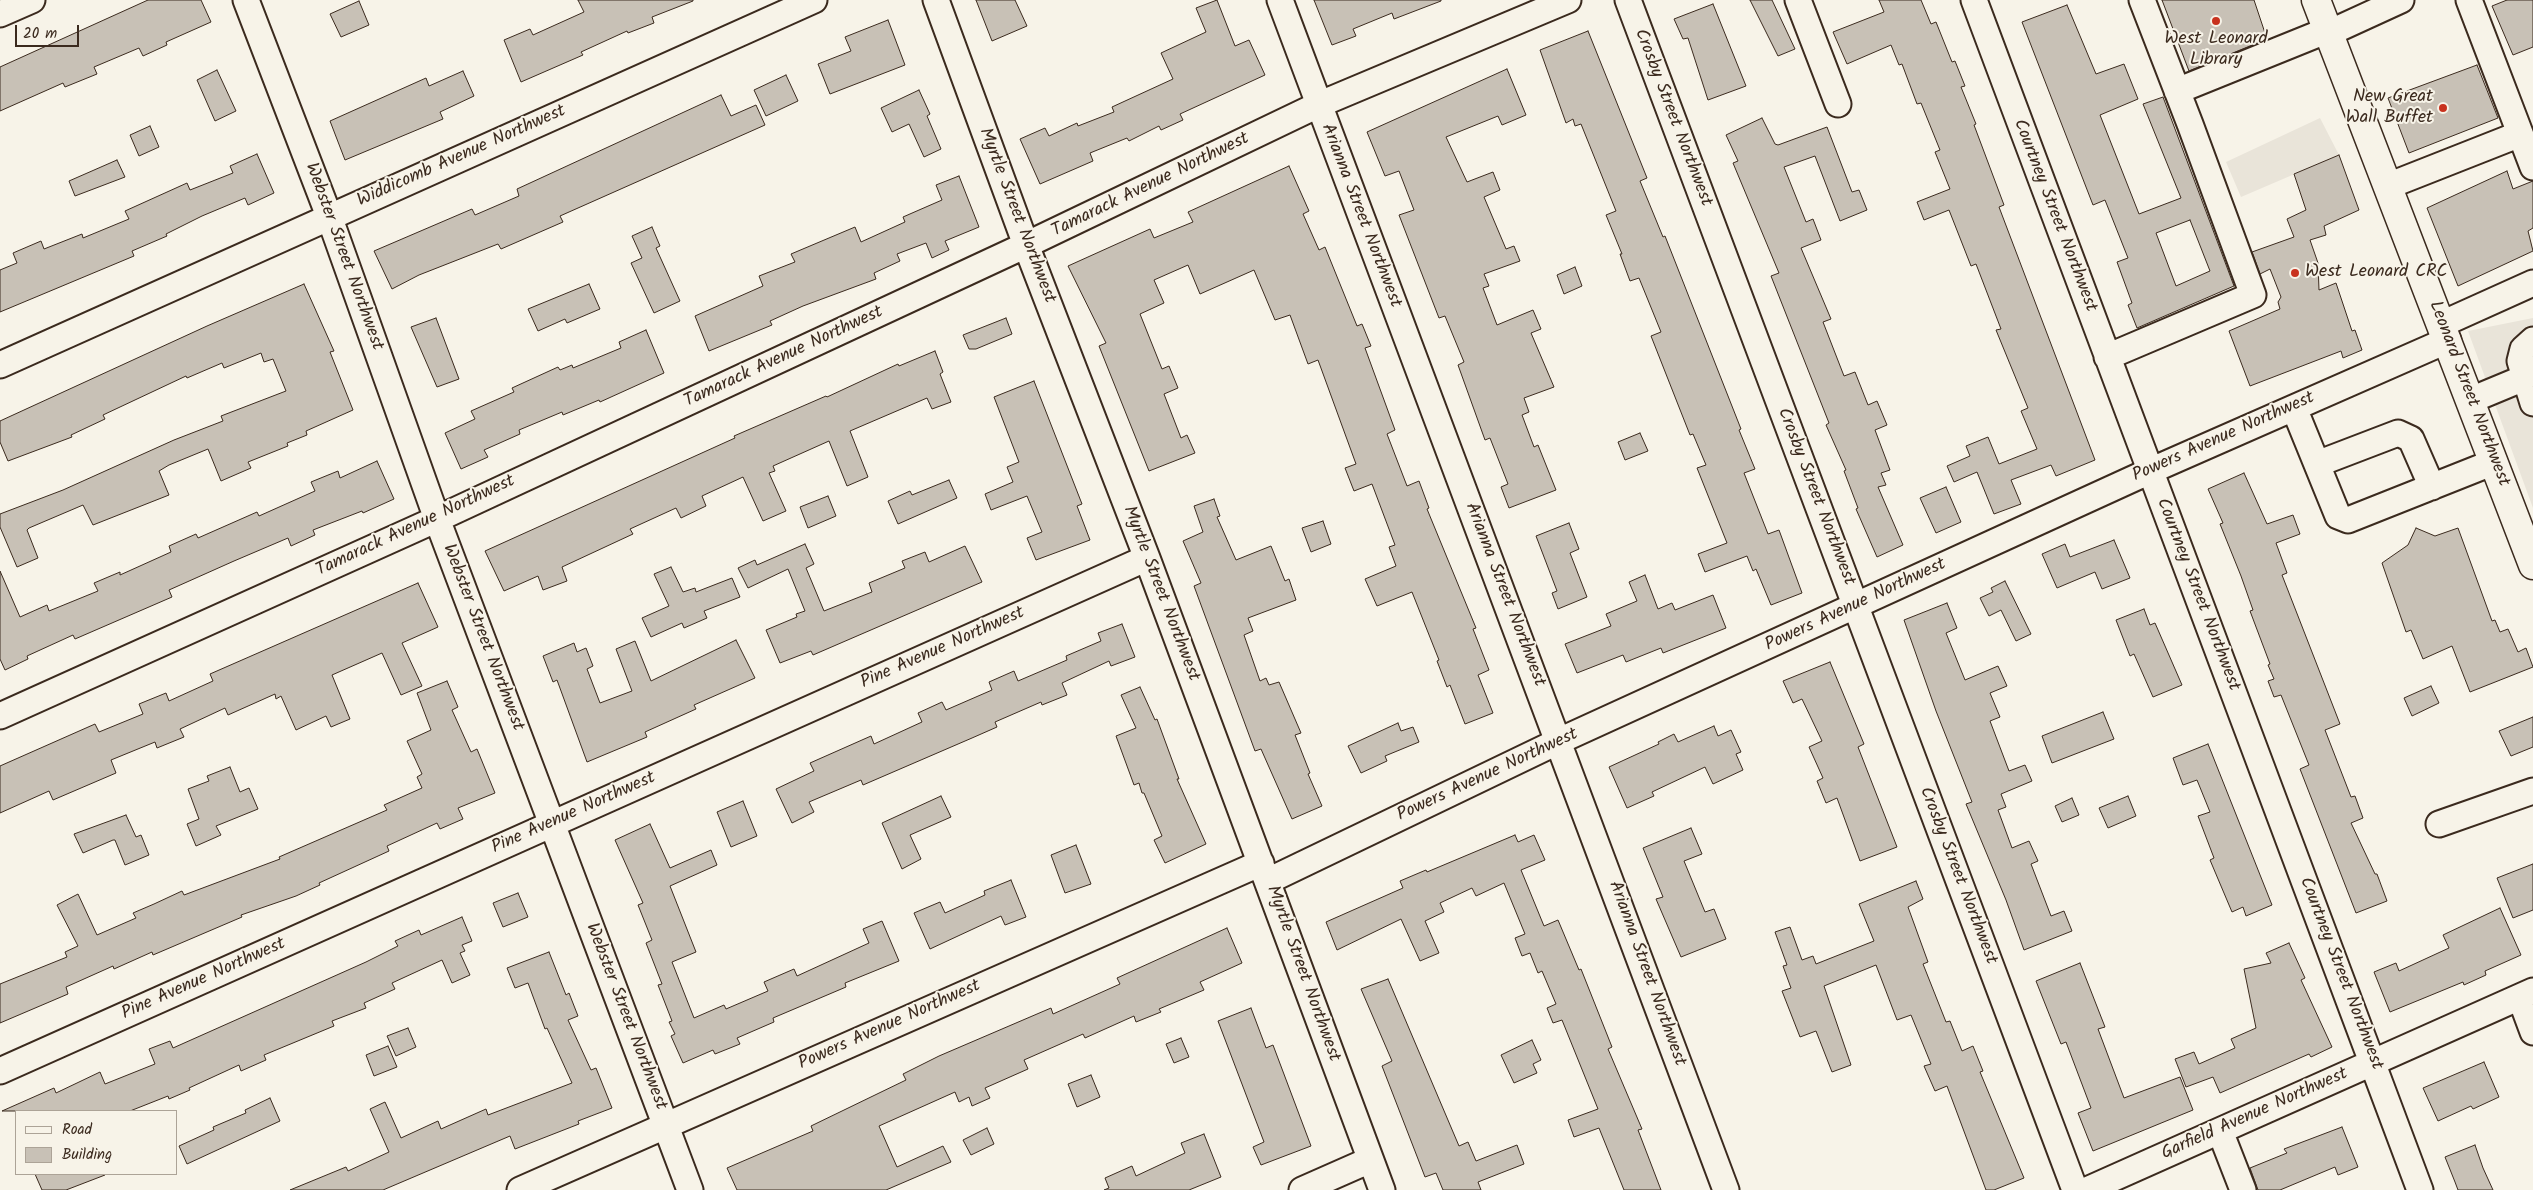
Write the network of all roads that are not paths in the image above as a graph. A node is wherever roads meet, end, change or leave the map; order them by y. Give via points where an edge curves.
1 (32, 0) edge
2 (246, 0) edge
3 (814, 0) edge
4 (936, 0) edge
5 (1280, 0) edge
6 (1568, 0) edge
7 (1628, 0) edge
8 (1798, 0) edge
9 (1974, 0) edge
10 (2142, 0) edge
11 (2316, 0) edge
12 (2401, 0) edge
13 (2469, 0) edge
14 (0, 14) edge
15 (2328, 32) junction
16 (2177, 91) junction
17 (1838, 104) dead end
18 (1318, 105) junction
19 (2522, 123) edge
20 (2533, 167) edge
21 (2388, 186) junction
22 (329, 216) junction
23 (1026, 245) junction
24 (2533, 283) edge
25 (2445, 332) junction
26 (2533, 340) edge
27 (2107, 357) junction
28 (0, 364) edge
29 (2524, 378) junction
30 (2470, 400) junction
31 (2533, 403) edge
32 (2294, 408) junction
33 (2494, 462) junction
34 (2317, 464) junction
35 (2150, 471) junction
36 (2432, 487) junction
37 (436, 518) junction
38 (1147, 558) junction
39 (2533, 565) edge
40 (1856, 605) junction
41 (0, 716) edge
42 (1559, 741) junction
43 (2533, 791) edge
44 (552, 824) junction
45 (2439, 824) dead end
46 (1264, 872) junction
47 (2526, 994) edge
48 (2533, 1032) edge
49 (2373, 1062) junction
50 (0, 1071) edge
51 (665, 1124) junction
52 (2220, 1131) junction
53 (1370, 1160) junction
54 (520, 1190) edge
55 (690, 1190) edge
56 (1302, 1190) edge
57 (1382, 1190) edge
58 (1726, 1190) edge
59 (2075, 1190) edge
60 (2087, 1190) edge
61 (2243, 1190) edge
62 (2420, 1190) edge

1 - 14 street
2 - 22 street, Webster Street Northwest
3 - 22 street, Widdicomb Avenue Northwest
4 - 23 street, Myrtle Street Northwest
5 - 18 street, Arianna Street Northwest
6 - 18 street, Tamarack Avenue Northwest
7 - 40 street, Crosby Street Northwest
8 - 17 street
9 - 27 street, Courtney Street Northwest
10 - 16 street
11 - 15 main road, Leonard Street Northwest
12 - 15 street
13 - 19 street
15 - 16 street
15 - 21 main road, Leonard Street Northwest
16 - 27 street via 2253,295
18 - 23 street, Tamarack Avenue Northwest
18 - 42 street, Arianna Street Northwest
19 - 20 street
19 - 21 street
21 - 25 main road, Leonard Street Northwest
22 - 28 street, Widdicomb Avenue Northwest
22 - 37 street, Webster Street Northwest
23 - 37 street, Tamarack Avenue Northwest
23 - 38 street, Myrtle Street Northwest
24 - 25 street, Powers Avenue Northwest
25 - 30 main road, Leonard Street Northwest
25 - 32 street, Powers Avenue Northwest
26 - 29 street via 2522,349 2520,360
27 - 35 street, Courtney Street Northwest
29 - 30 street
29 - 31 street
30 - 33 main road, Leonard Street Northwest
32 - 34 street
32 - 35 street, Powers Avenue Northwest
33 - 36 street
33 - 39 main road, Leonard Street Northwest
34 - 36 street via 2398,434 2410,439
34 - 36 street via 2338,516 2348,520
35 - 40 street, Powers Avenue Northwest
35 - 49 street, Courtney Street Northwest
37 - 41 street, Tamarack Avenue Northwest
37 - 44 street, Webster Street Northwest
38 - 44 street, Pine Avenue Northwest
38 - 46 street, Myrtle Street Northwest
40 - 42 street, Powers Avenue Northwest
40 - 59 street, Crosby Street Northwest
42 - 46 street, Powers Avenue Northwest
42 - 58 street, Arianna Street Northwest
43 - 45 street
44 - 50 street, Pine Avenue Northwest
44 - 51 street, Webster Street Northwest
46 - 51 street, Powers Avenue Northwest
46 - 53 street, Myrtle Street Northwest
47 - 48 street
47 - 49 street, Garfield Avenue Northwest
49 - 52 street, Garfield Avenue Northwest
49 - 62 street, Courtney Street Northwest
51 - 54 street, Powers Avenue Northwest
51 - 55 street, Webster Street Northwest
52 - 60 street, Garfield Avenue Northwest
52 - 61 street
53 - 56 street
53 - 57 street, Myrtle Street Northwest

